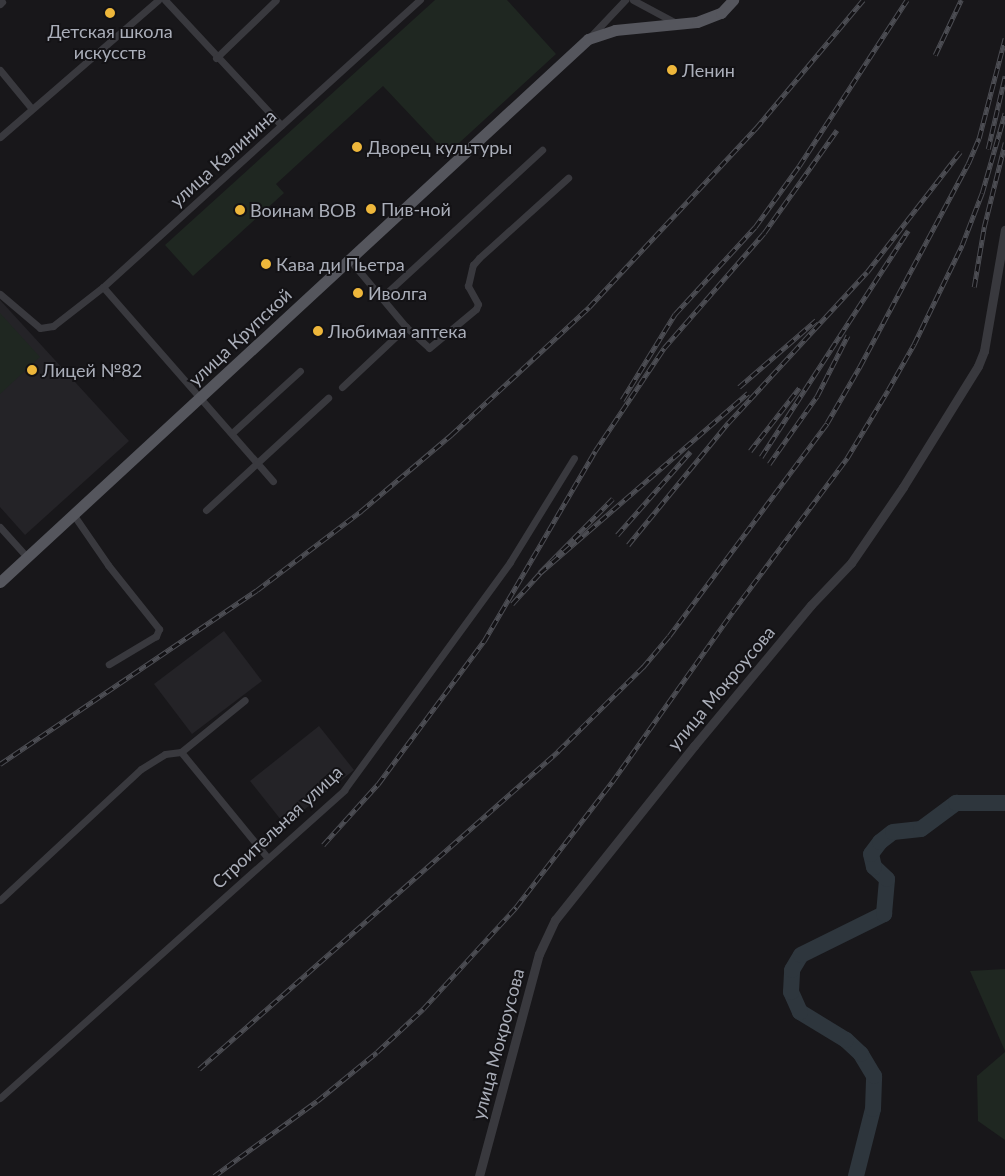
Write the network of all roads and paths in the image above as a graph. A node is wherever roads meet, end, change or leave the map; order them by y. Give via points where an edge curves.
1 (158, 0) edge
2 (165, 0) edge
3 (276, 0) edge
4 (420, 0) edge
5 (625, 0) edge
6 (633, 0) edge
7 (733, 0) edge
8 (680, 25) junction
9 (588, 39) junction
10 (216, 58) junction
11 (0, 70) edge
12 (32, 108) junction
13 (281, 125) junction
14 (0, 137) edge
15 (542, 150) dead end
16 (568, 178) dead end
17 (1005, 230) edge
18 (349, 259) junction
19 (103, 287) junction
20 (0, 294) edge
21 (381, 298) junction
22 (406, 327) junction
23 (300, 371) dead end
24 (342, 387) dead end
25 (201, 397) junction
26 (328, 398) dead end
27 (232, 432) junction
28 (574, 458) dead end
29 (257, 462) junction
30 (273, 481) dead end
31 (206, 510) dead end
32 (73, 514) junction
33 (0, 527) edge
34 (28, 557) junction
35 (0, 582) edge
36 (109, 664) dead end
37 (244, 700) dead end
38 (181, 752) junction
39 (267, 857) junction
40 (0, 900) edge
41 (0, 1098) edge
42 (479, 1176) edge

1 - 12 street
2 - 10 street
3 - 10 street
4 - 13 street, улица Калинина
5 - 9 street
6 - 8 street
7 - 8 main road, улица Крупской via 721,13
8 - 9 main road, улица Крупской via 615,30
9 - 18 main road, улица Крупской
10 - 13 street
11 - 12 street
12 - 14 street
13 - 19 street, улица Калинина
15 - 21 street
16 - 22 street via 473,265 468,286 478,304 476,309 429,348
17 - 42 street, улица Мокроусова via 984,351 978,366 903,487 851,563 811,605 694,746 555,920 539,954
18 - 21 street
18 - 25 main road, улица Крупской
19 - 20 street, улица Калинина via 53,326 40,328
19 - 25 street
21 - 22 street
22 - 24 street
23 - 27 street
25 - 27 street
25 - 32 main road, улица Крупской
26 - 29 street
27 - 29 street
28 - 39 street, Строительная улица via 510,562 360,770 344,790
29 - 30 street
29 - 31 street
32 - 34 main road, улица Крупской
32 - 36 street via 158,629 156,636
33 - 34 street
34 - 35 main road, улица Крупской
37 - 38 street
38 - 39 street
38 - 40 street via 165,754 141,769
39 - 41 street, Строительная улица

